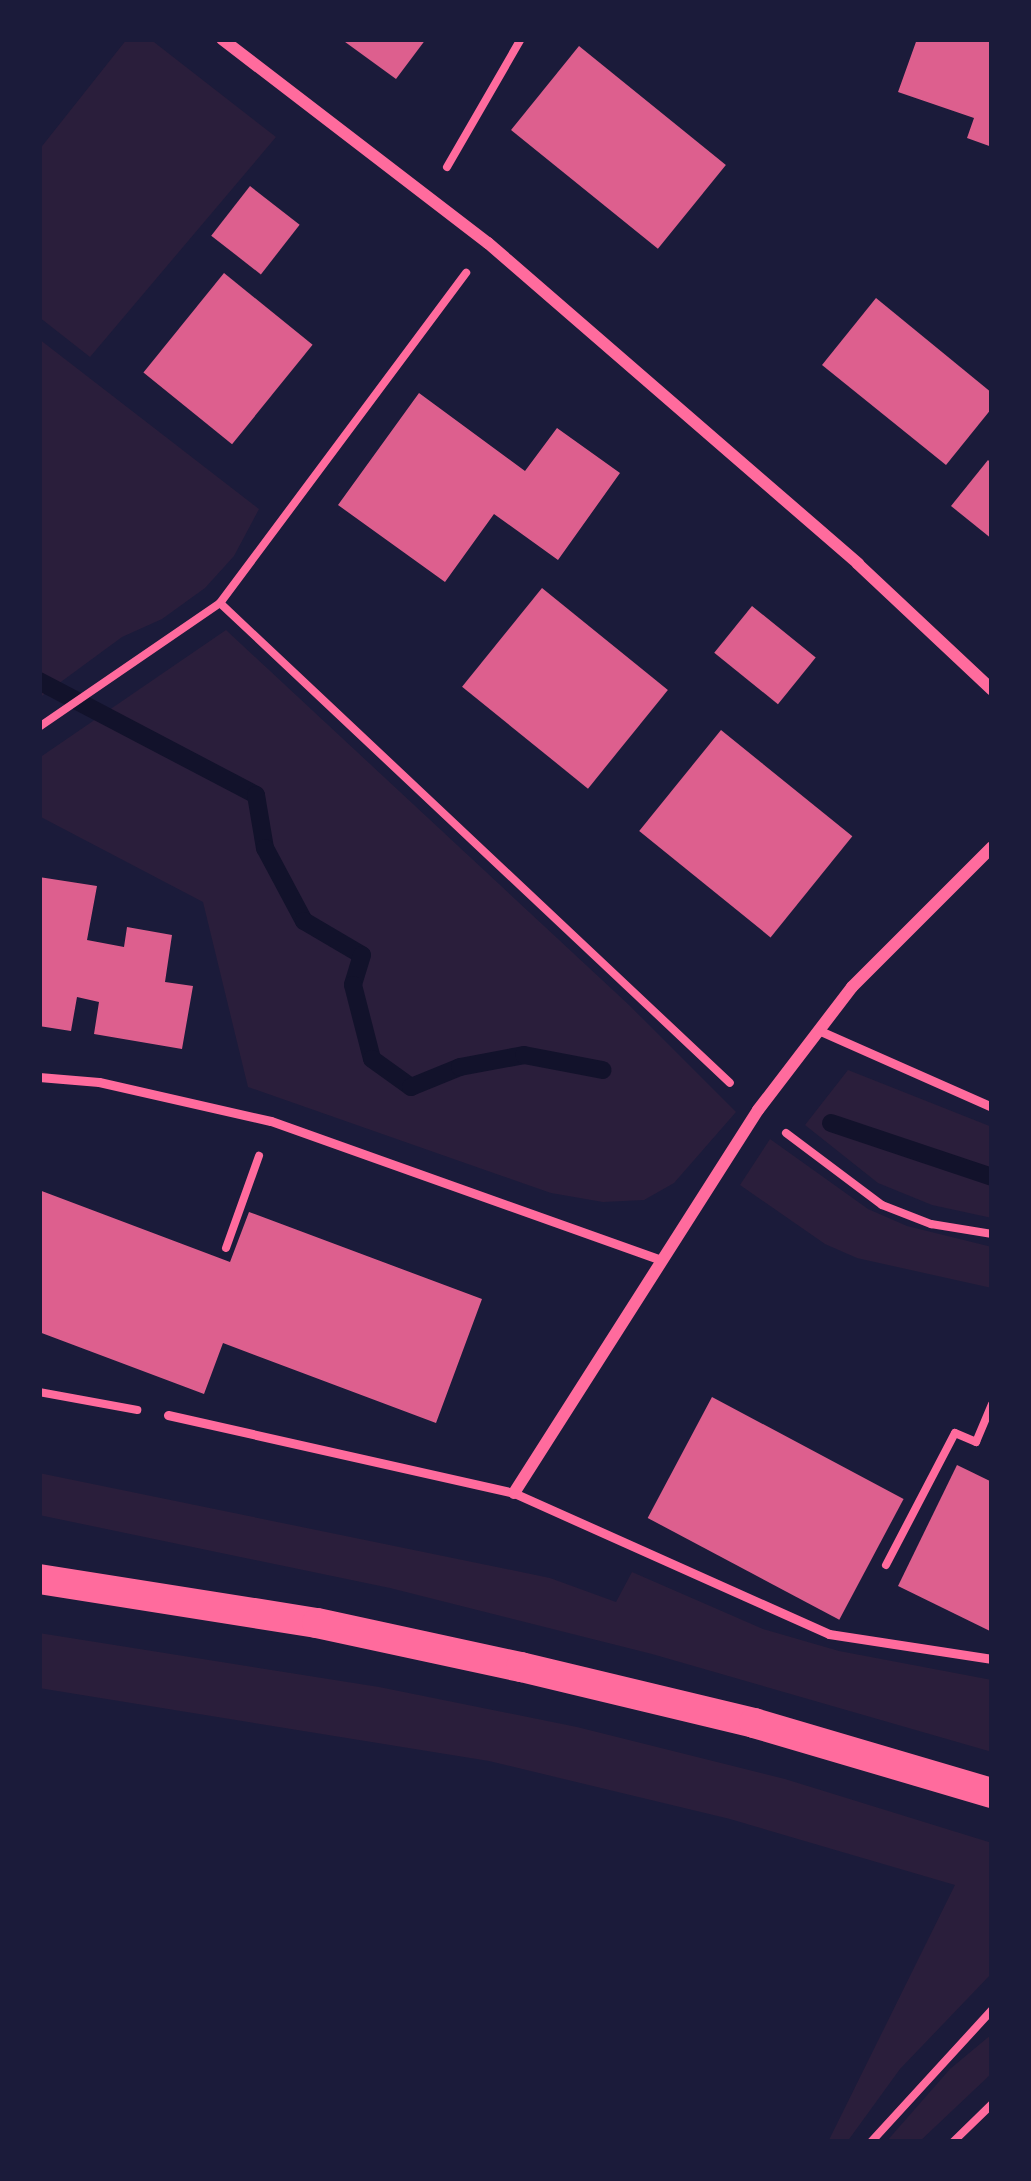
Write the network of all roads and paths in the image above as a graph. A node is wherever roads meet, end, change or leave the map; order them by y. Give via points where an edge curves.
1 (222, 39) edge
2 (521, 39) edge
3 (429, 197) junction
4 (488, 243) junction
5 (220, 603) junction
6 (992, 690) edge
7 (39, 727) edge
8 (992, 847) edge
9 (818, 1030) junction
10 (39, 1077) edge
11 (992, 1107) edge
12 (758, 1110) junction
13 (272, 1120) junction
14 (992, 1234) edge
15 (226, 1248) dead end
16 (659, 1259) junction
17 (39, 1392) edge
18 (992, 1404) edge
19 (168, 1415) joint
20 (514, 1492) junction
21 (886, 1565) dead end
22 (39, 1579) edge
23 (992, 1659) edge
24 (992, 1793) edge
25 (992, 2010) edge
26 (992, 2104) edge
27 (871, 2142) edge
28 (953, 2142) edge

1 - 3 street
2 - 3 path
3 - 4 street
4 - 5 path
4 - 6 street
5 - 7 path
5 - 12 path
8 - 9 street via 901,932
9 - 11 lane
9 - 12 street
10 - 13 lane
12 - 14 path via 882,1205
12 - 16 street
13 - 15 path
13 - 16 lane
16 - 20 street
17 - 19 path
18 - 21 path via 976,1442 955,1433
19 - 20 lane
20 - 23 lane via 830,1634
22 - 24 main road via 317,1623 521,1667 754,1723
25 - 27 path
26 - 28 path

